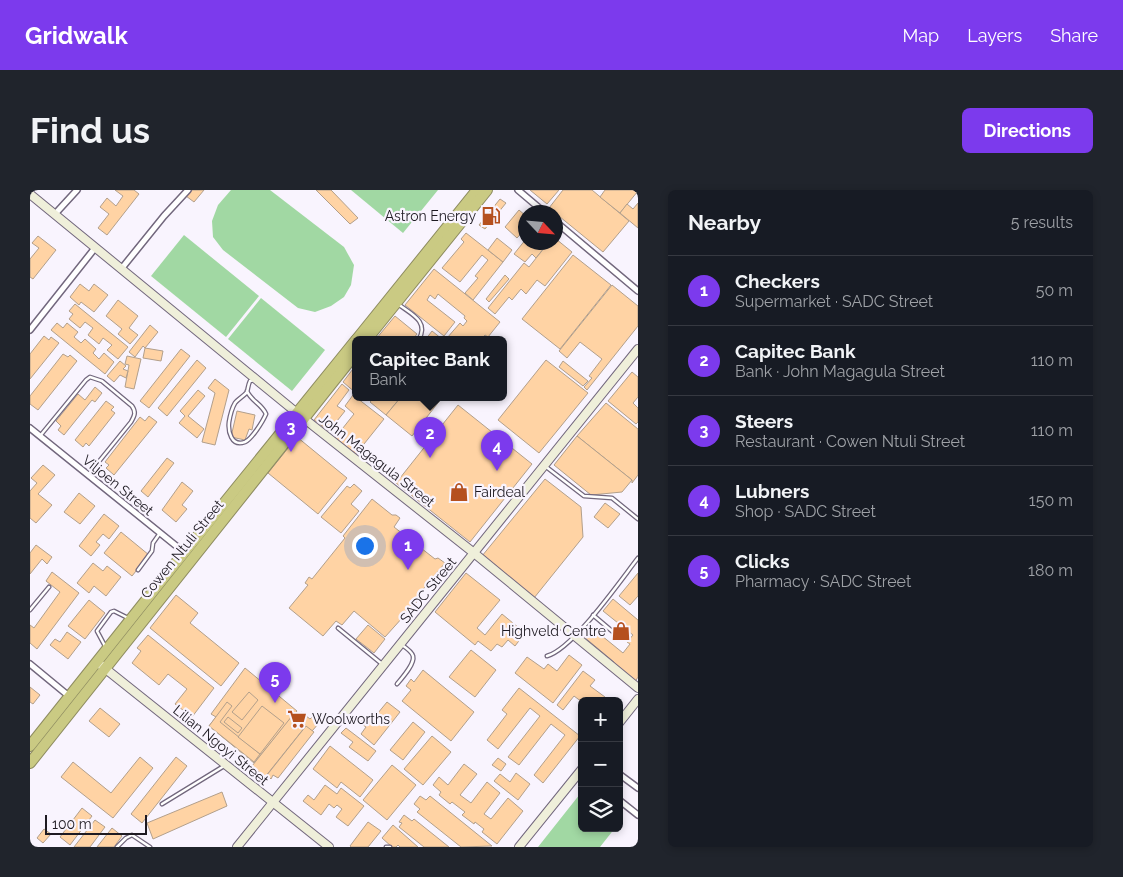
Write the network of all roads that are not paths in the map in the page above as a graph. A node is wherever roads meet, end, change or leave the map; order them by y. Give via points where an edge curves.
1 (78, 190) edge
2 (188, 190) edge
3 (477, 190) edge
4 (487, 190) edge
5 (518, 190) edge
6 (30, 194) edge
7 (536, 205) edge
8 (55, 214) junction
9 (563, 228) edge
10 (95, 248) junction
11 (122, 268) junction
12 (638, 291) edge
13 (397, 303) junction
14 (30, 330) edge
15 (359, 336) edge
16 (370, 336) edge
17 (420, 336) edge
18 (352, 345) edge
19 (638, 349) edge
20 (352, 357) edge
21 (258, 380) junction
22 (247, 391) junction
23 (300, 415) junction
24 (30, 428) edge
25 (40, 436) junction
26 (544, 465) junction
27 (88, 475) junction
28 (638, 519) edge
29 (160, 533) junction
30 (474, 553) junction
31 (188, 556) junction
32 (638, 558) edge
33 (138, 570) dead end
34 (49, 587) dead end
35 (30, 610) edge
36 (592, 615) junction
37 (131, 619) junction
38 (338, 628) dead end
39 (575, 635) junction
40 (619, 636) dead end
41 (401, 644) junction
42 (107, 649) junction
43 (547, 656) dead end
44 (30, 664) edge
45 (101, 665) junction
46 (383, 665) junction
47 (397, 684) dead end
48 (638, 688) edge
49 (638, 699) edge
50 (74, 700) junction
51 (623, 717) edge
52 (32, 740) edge
53 (30, 763) edge
54 (225, 765) junction
55 (578, 775) edge
56 (623, 777) edge
57 (638, 788) edge
58 (273, 803) junction
59 (623, 803) edge
60 (162, 804) dead end
61 (638, 815) edge
62 (117, 847) edge
63 (150, 847) edge
64 (237, 847) edge
65 (328, 847) edge
66 (520, 847) edge

1 - 8 street
2 - 11 street
3 - 15 highway, Cowen Ntuli Street
4 - 13 highway
5 - 7 street
6 - 8 main road, John Magagula Street
8 - 10 main road, John Magagula Street
9 - 12 street
10 - 11 main road, John Magagula Street
10 - 14 street
11 - 21 main road, John Magagula Street
13 - 16 highway
13 - 17 lane via 422,324
18 - 23 highway, Cowen Ntuli Street
19 - 26 main road, SADC Street
20 - 23 highway, Cowen Ntuli Street
21 - 22 lane via 250,381
21 - 23 main road, John Magagula Street
22 - 22 lane via 266,414 250,438 241,442 230,437 229,423 235,404
23 - 30 main road, John Magagula Street
23 - 31 highway, Cowen Ntuli Street
24 - 25 street, Viljoen Street
25 - 27 street, Viljoen Street
25 - 27 lane via 86,380 90,377 102,381 132,406 135,416
26 - 28 lane via 584,496 612,498
26 - 30 main road, SADC Street
27 - 29 street, Viljoen Street
29 - 31 street, Viljoen Street
29 - 33 lane
30 - 39 main road, John Magagula Street
30 - 41 main road, SADC Street
31 - 37 highway, Cowen Ntuli Street
31 - 45 highway, Cowen Ntuli Street
32 - 36 lane
34 - 35 lane
36 - 39 lane
36 - 40 lane
37 - 42 highway, Cowen Ntuli Street
37 - 42 lane via 112,611 98,627
38 - 46 lane
39 - 43 lane via 559,651
39 - 48 main road, John Magagula Street
41 - 46 main road, SADC Street
41 - 47 lane via 413,658
42 - 45 highway, Cowen Ntuli Street
44 - 50 street
45 - 50 highway, Cowen Ntuli Street
45 - 54 main road, Lilian Ngoyi Street
46 - 58 main road, SADC Street
49 - 51 main road
50 - 52 highway, Cowen Ntuli Street
50 - 53 highway, Cowen Ntuli Street
54 - 58 main road, Lilian Ngoyi Street
54 - 60 lane
55 - 66 main road
56 - 57 street
58 - 64 main road, SADC Street
58 - 65 main road, Lilian Ngoyi Street
59 - 61 street
62 - 63 lane via 132,835

